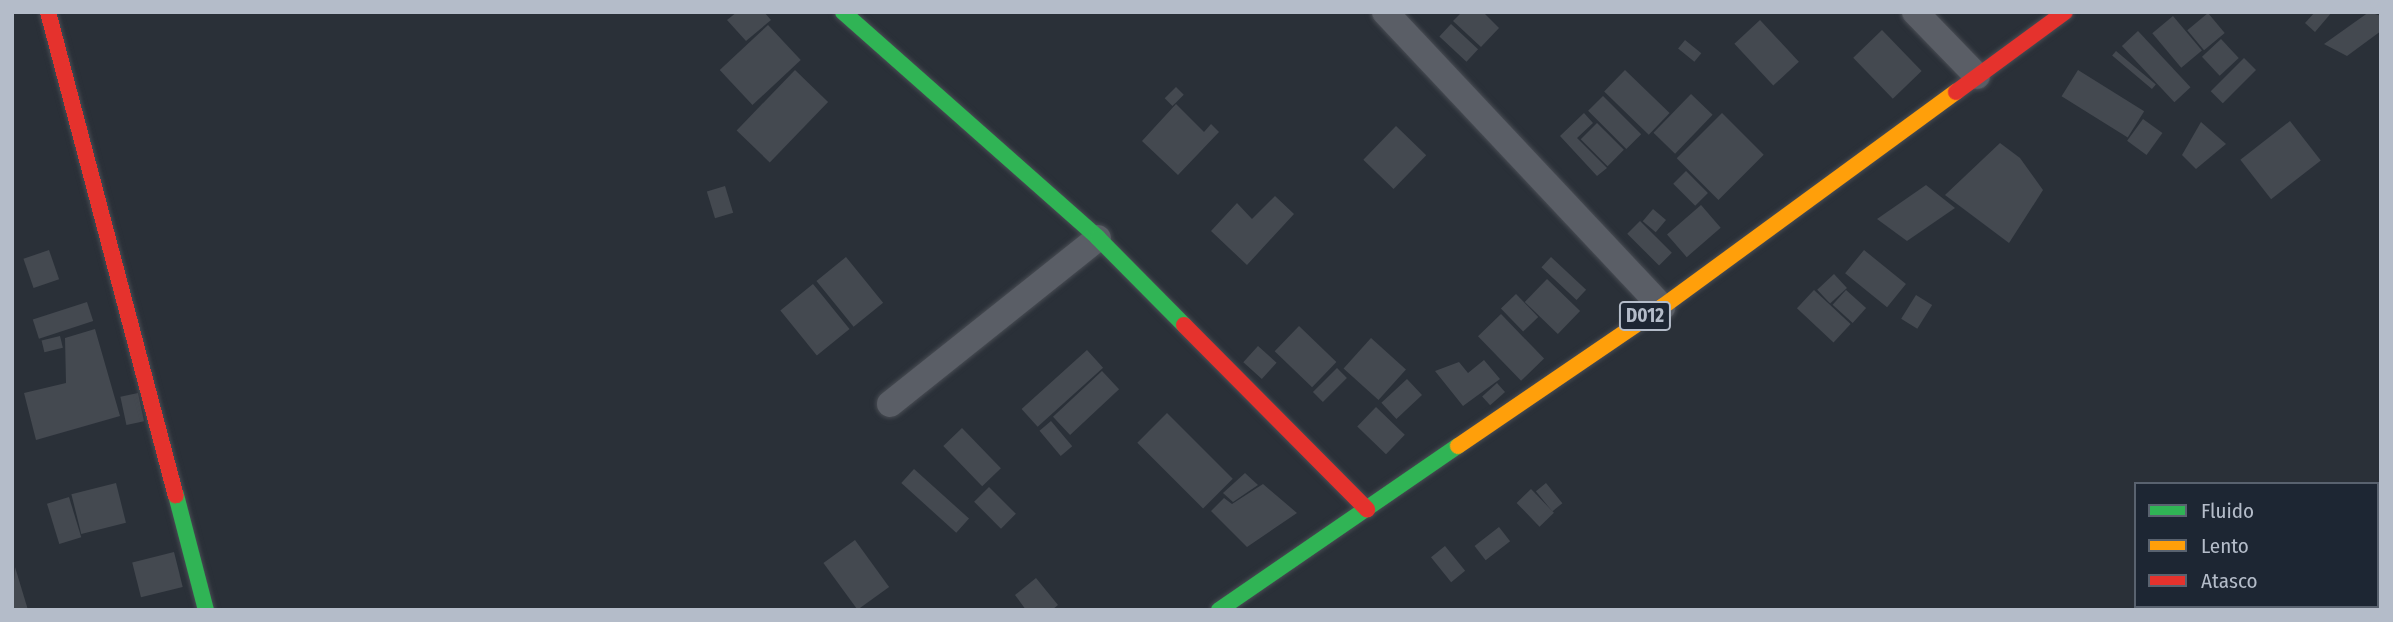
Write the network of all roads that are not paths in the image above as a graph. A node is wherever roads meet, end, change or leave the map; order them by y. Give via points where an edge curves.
1 (48, 12) edge
2 (843, 12) edge
3 (1384, 12) edge
4 (1916, 12) edge
5 (2065, 12) edge
6 (1977, 76) junction
7 (1098, 238) junction
8 (1662, 307) junction
9 (890, 404) dead end
10 (1367, 509) junction
11 (206, 610) edge
12 (1219, 610) edge

1 - 11 street
2 - 7 street
3 - 8 street
4 - 6 street
5 - 6 street, D012
6 - 8 street, D012
7 - 9 street
7 - 10 street
8 - 10 street, D012
10 - 12 street, D012

